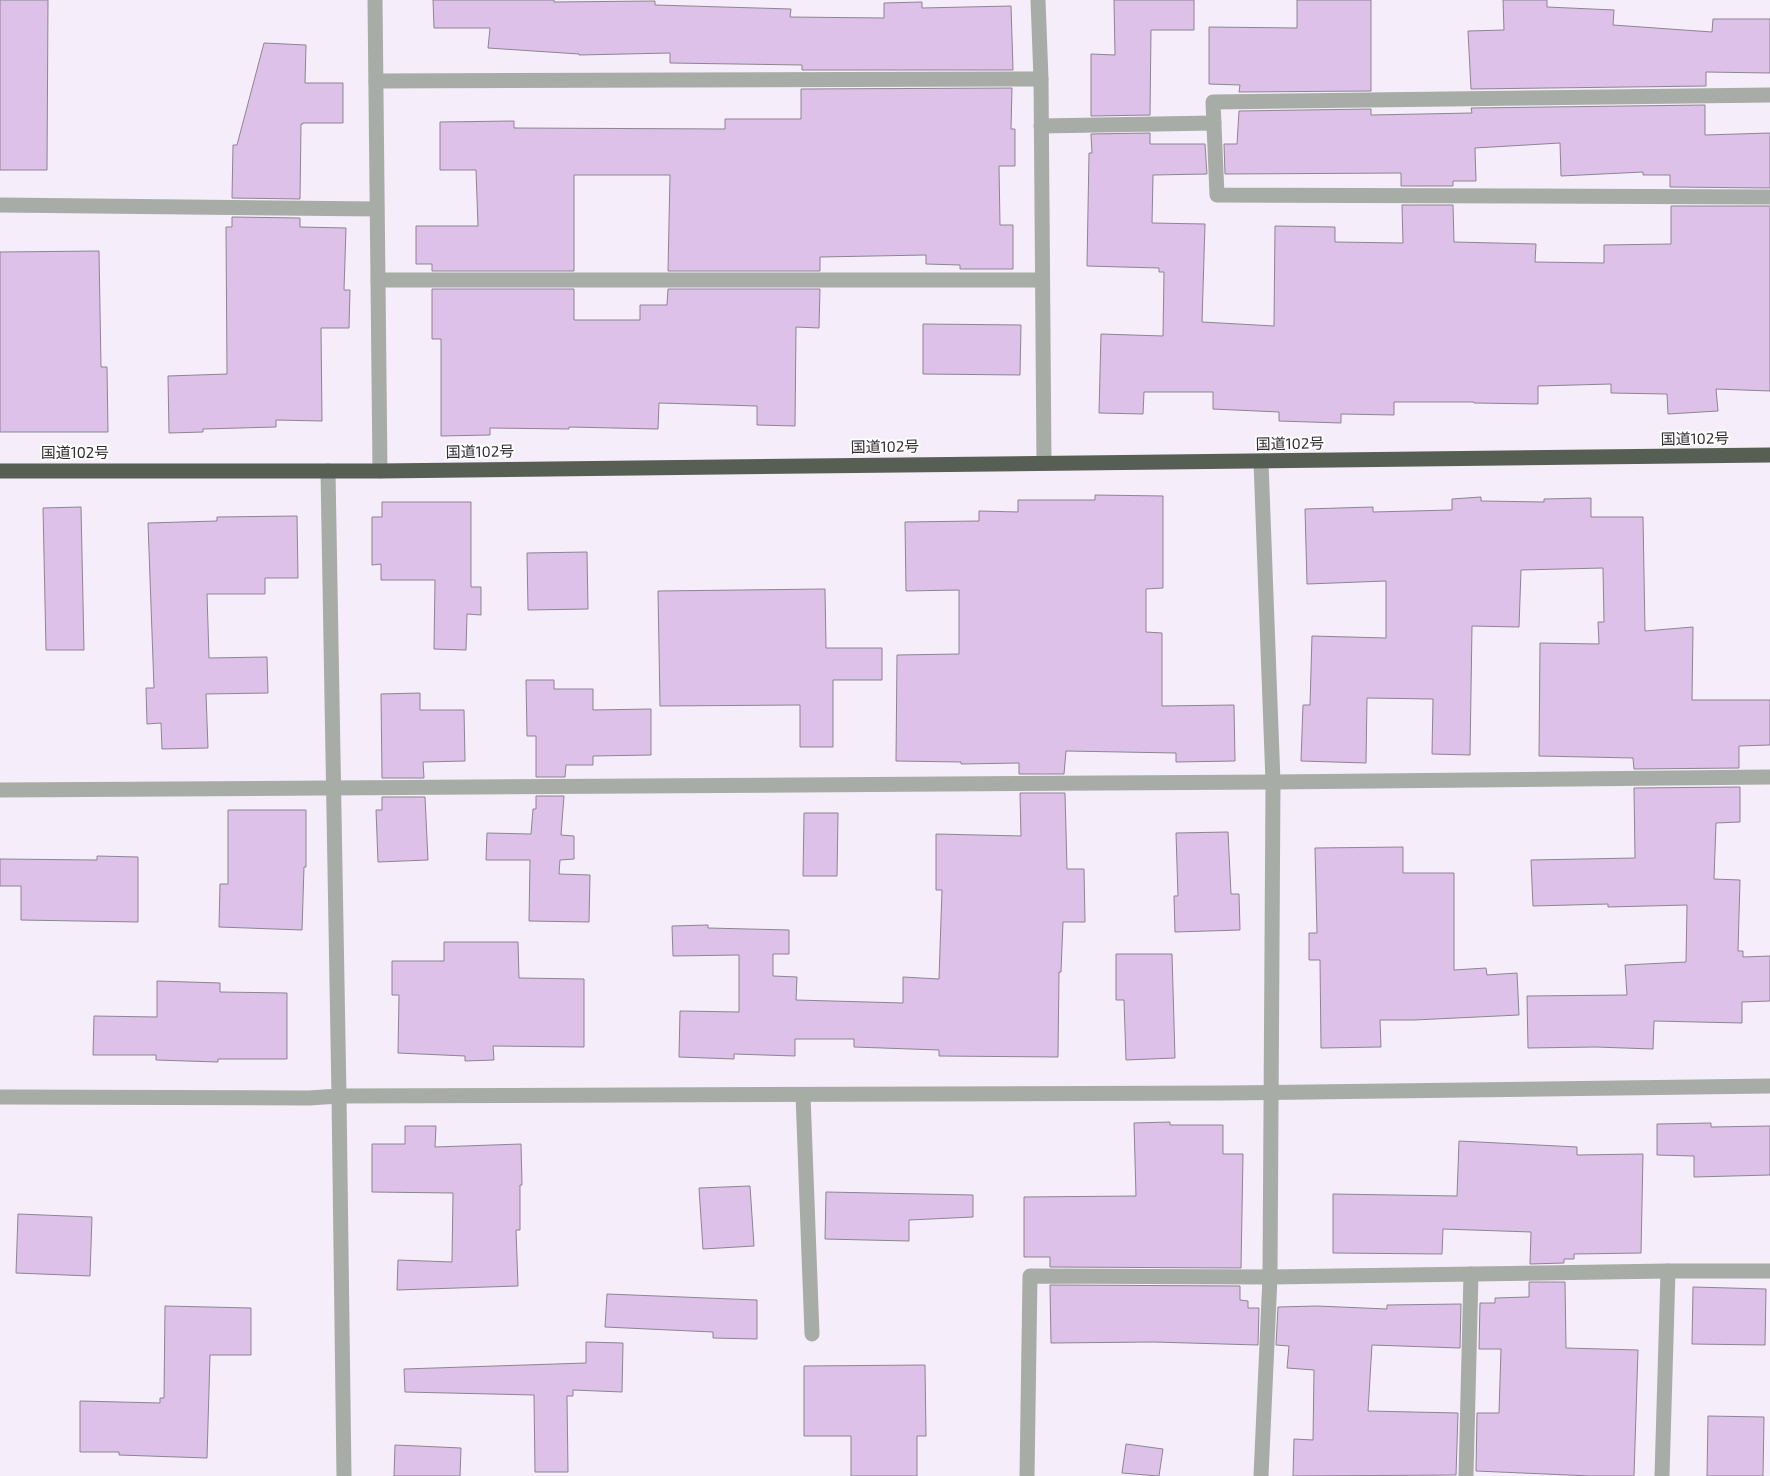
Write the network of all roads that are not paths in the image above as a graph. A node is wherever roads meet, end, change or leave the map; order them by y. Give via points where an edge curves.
1 (375, 0) edge
2 (1038, 0) edge
3 (1041, 79) junction
4 (376, 81) junction
5 (1770, 95) edge
6 (1214, 123) junction
7 (1041, 126) junction
8 (1770, 197) edge
9 (0, 205) edge
10 (377, 210) junction
11 (378, 280) junction
12 (1041, 280) junction
13 (1770, 455) edge
14 (1261, 462) junction
15 (1044, 463) junction
16 (0, 471) edge
17 (328, 471) junction
18 (380, 471) junction
19 (1770, 777) edge
20 (1274, 782) junction
21 (332, 788) junction
22 (0, 790) edge
23 (1770, 1086) edge
24 (1272, 1092) junction
25 (803, 1095) junction
26 (339, 1096) junction
27 (0, 1097) edge
28 (1668, 1271) junction
29 (1770, 1271) edge
30 (1471, 1274) junction
31 (1270, 1277) junction
32 (812, 1334) dead end
33 (344, 1476) edge
34 (1027, 1476) edge
35 (1261, 1476) edge
36 (1466, 1476) edge
37 (1662, 1476) edge

1 - 4 street
2 - 3 street
3 - 4 street
3 - 7 street
4 - 10 street
5 - 6 street via 1213,102
6 - 7 street
6 - 8 street via 1217,195
7 - 12 street
9 - 10 street
10 - 11 street
11 - 12 street
11 - 18 street
12 - 15 street
13 - 14 highway, 国道102号
14 - 15 highway, 国道102号
14 - 20 street
15 - 18 highway, 国道102号
16 - 17 highway, 国道102号
17 - 18 highway, 国道102号
17 - 21 street
19 - 20 street
20 - 21 street
20 - 24 street
21 - 22 street
21 - 26 street
23 - 24 street
24 - 25 street
24 - 31 street
25 - 26 street
25 - 32 street
26 - 27 street
26 - 33 street
28 - 29 street
28 - 30 street
28 - 37 street
30 - 31 street
30 - 36 street
31 - 34 street via 1030,1276
31 - 35 street

